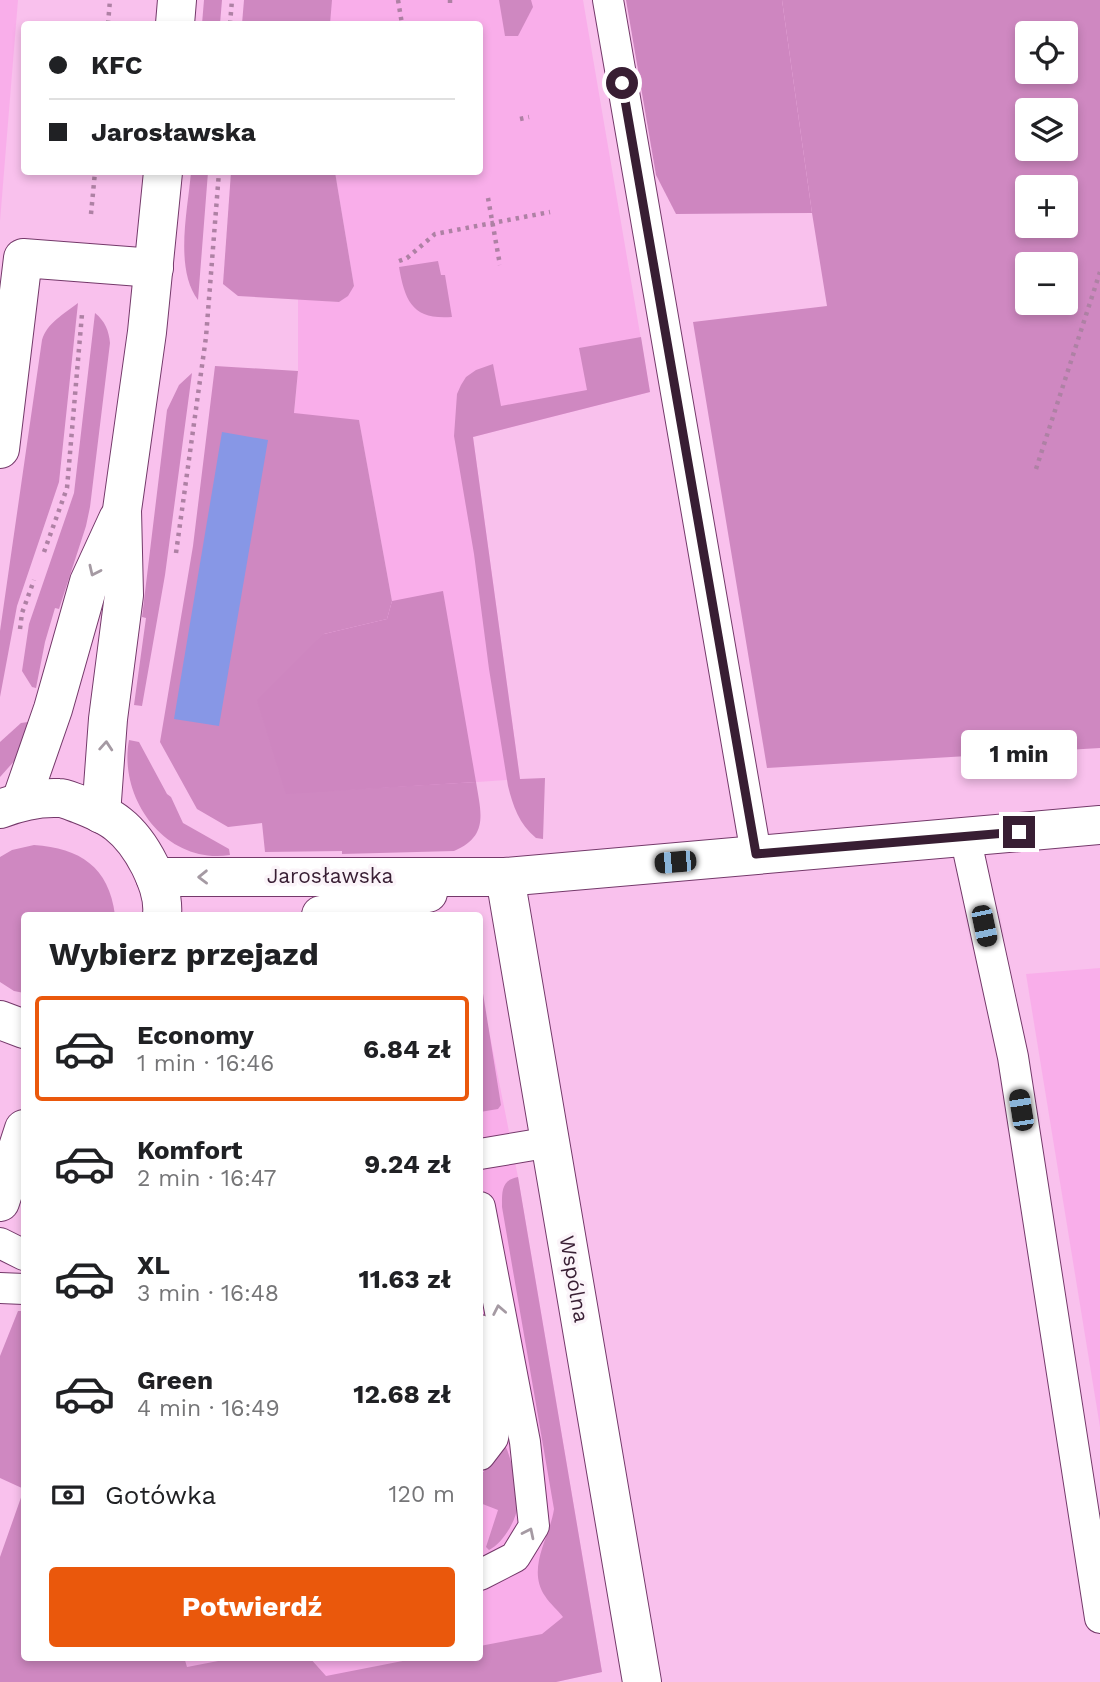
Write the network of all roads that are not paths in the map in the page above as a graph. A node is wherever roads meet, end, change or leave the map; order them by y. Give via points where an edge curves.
1 (177, 0) edge
2 (608, 0) edge
3 (175, 21) edge
4 (163, 175) edge
5 (154, 268) junction
6 (0, 449) edge
7 (122, 510) junction
8 (10, 805) edge
9 (101, 814) junction
10 (1100, 825) edge
11 (965, 836) junction
12 (756, 854) junction
13 (155, 877) junction
14 (505, 877) junction
15 (162, 912) edge
16 (336, 912) edge
17 (0, 1020) edge
18 (21, 1028) edge
19 (21, 1138) edge
20 (551, 1142) junction
21 (483, 1153) edge
22 (0, 1202) edge
23 (483, 1223) edge
24 (0, 1243) edge
25 (21, 1254) edge
26 (0, 1288) edge
27 (21, 1289) edge
28 (483, 1347) edge
29 (483, 1451) edge
30 (483, 1573) edge
31 (1100, 1618) edge
32 (642, 1682) edge

1 - 3 main road
2 - 12 lane
4 - 5 main road
5 - 6 main road via 23,258
5 - 7 main road
7 -> 8 main road via 89,582 53,709
9 -> 7 main road via 124,595
8 - 9 main road via 61,797
9 - 13 main road via 119,824 141,848
10 - 11 main road, Jarosławska
11 - 12 main road, Jarosławska
11 - 31 lane via 1013,1057
12 - 14 main road, Jarosławska
14 -> 13 main road, Jarosławska
13 - 15 main road
14 - 16 main road, Jarosławska
14 - 20 main road, Wspólna
17 - 18 main road
19 - 22 main road
20 - 21 lane
20 - 32 main road, Wspólna
30 -> 23 lane via 515,1557 534,1526 525,1442
24 - 25 lane
26 - 27 lane
28 - 29 lane via 496,1421 493,1438

